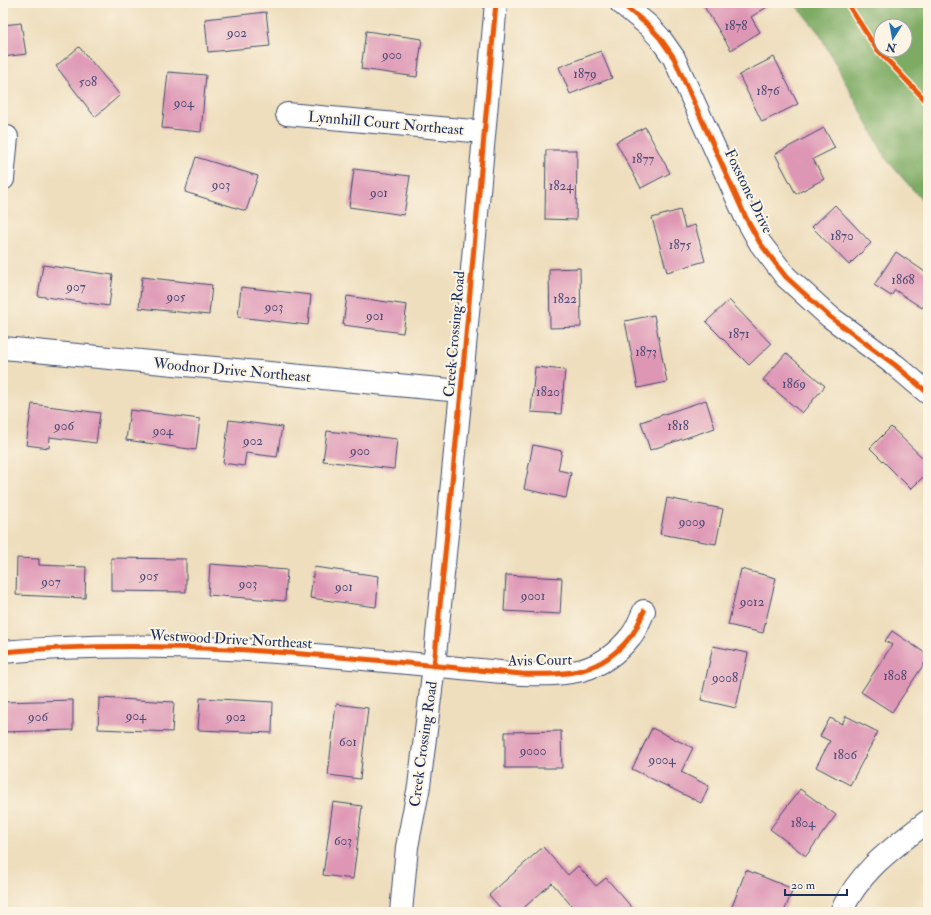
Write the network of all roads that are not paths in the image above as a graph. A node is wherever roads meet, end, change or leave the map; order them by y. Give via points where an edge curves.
1 (496, 3) edge
2 (621, 3) edge
3 (287, 114) dead end
4 (484, 132) junction
5 (7, 137) dead end
6 (3, 179) edge
7 (3, 348) edge
8 (461, 391) junction
9 (928, 393) edge
10 (644, 611) dead end
11 (3, 652) edge
12 (434, 666) junction
13 (928, 821) edge
14 (401, 912) edge
15 (842, 912) edge

1 - 4 street, Creek Crossing Road
2 - 9 street, Foxstone Drive via 660,38 674,58 746,218 760,243 786,277 830,317
3 - 4 street, Lynnhill Court Northeast
4 - 8 street, Creek Crossing Road
5 - 6 street
7 - 8 street, Woodnor Drive Northeast
8 - 12 street, Creek Crossing Road
10 - 12 street, Avis Court via 632,635 615,653 597,665 579,672 522,674
11 - 12 street, Westwood Drive Northeast via 168,646 293,653
12 - 14 street, Creek Crossing Road via 419,786 407,847
13 - 15 street via 886,853 863,876 849,896

